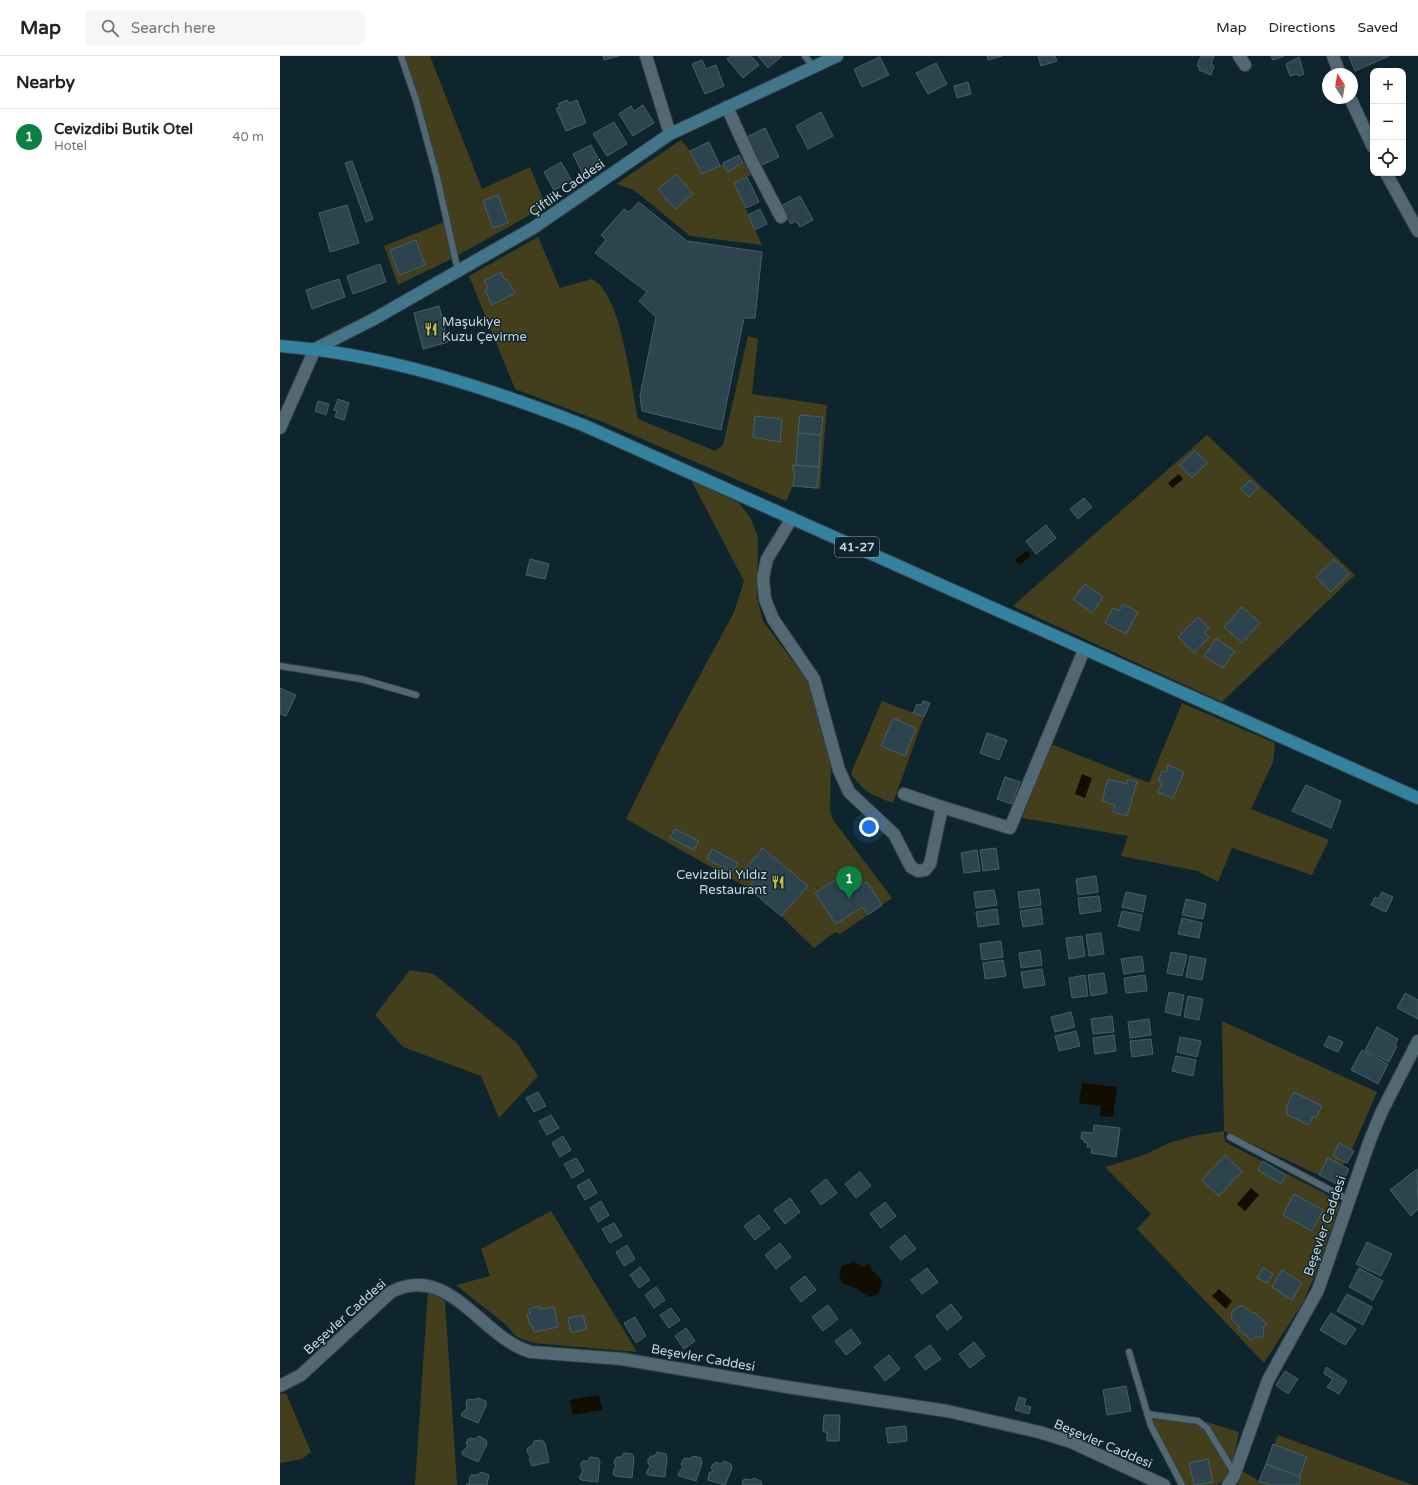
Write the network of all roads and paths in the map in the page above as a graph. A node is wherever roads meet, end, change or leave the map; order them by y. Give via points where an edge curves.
1 (401, 56) edge
2 (646, 56) edge
3 (805, 56) edge
4 (837, 56) edge
5 (1333, 56) edge
6 (814, 68) junction
7 (1338, 68) edge
8 (1353, 104) edge
9 (727, 107) junction
10 (670, 134) junction
11 (1370, 141) edge
12 (1388, 176) edge
13 (782, 217) dead end
14 (1418, 231) edge
15 (458, 271) junction
16 (280, 346) edge
17 (315, 349) junction
18 (280, 428) edge
19 (792, 518) junction
20 (1084, 650) junction
21 (280, 666) edge
22 (416, 695) dead end
23 (904, 794) dead end
24 (1418, 798) edge
25 (942, 807) junction
26 (1418, 1041) edge
27 (1230, 1137) dead end
28 (1349, 1200) junction
29 (1129, 1352) dead end
30 (280, 1386) edge
31 (1147, 1414) junction
32 (1234, 1474) junction
33 (1156, 1484) edge
34 (1182, 1485) edge
35 (1228, 1485) edge

1 - 15 lane via 437,177
2 - 10 street
3 - 6 lane
4 - 6 street, Çiftlik Caddesi
5 - 7 street
6 - 9 street, Çiftlik Caddesi
8 - 11 street
9 - 10 street, Çiftlik Caddesi
9 - 13 street via 751,160
10 - 15 street, Çiftlik Caddesi via 533,228
12 - 14 street
15 - 17 street, Çiftlik Caddesi
16 - 17 main road, 41-27
17 - 18 street
17 - 19 main road, 41-27 via 415,368 521,400
19 - 20 main road, 41-27
19 - 25 street via 768,559 763,578 765,599 773,619 814,679 844,784 857,800 894,834 911,867 918,871 925,870 930,864
20 - 24 main road, 41-27
20 - 25 street via 1010,828
21 - 22 lane via 361,679
23 - 25 street
26 - 28 street, Beşevler Caddesi via 1382,1111
27 - 28 lane
28 - 32 street, Beşevler Caddesi via 1325,1273 1307,1312 1268,1380
29 - 31 lane
30 - 33 street, Beşevler Caddesi via 301,1375 391,1292 408,1285 420,1285 444,1291 461,1301 502,1338 520,1349 531,1352 622,1359 780,1386 948,1410 1071,1442
31 - 32 lane via 1198,1421 1207,1428
31 - 34 lane
32 - 35 street, Beşevler Caddesi

